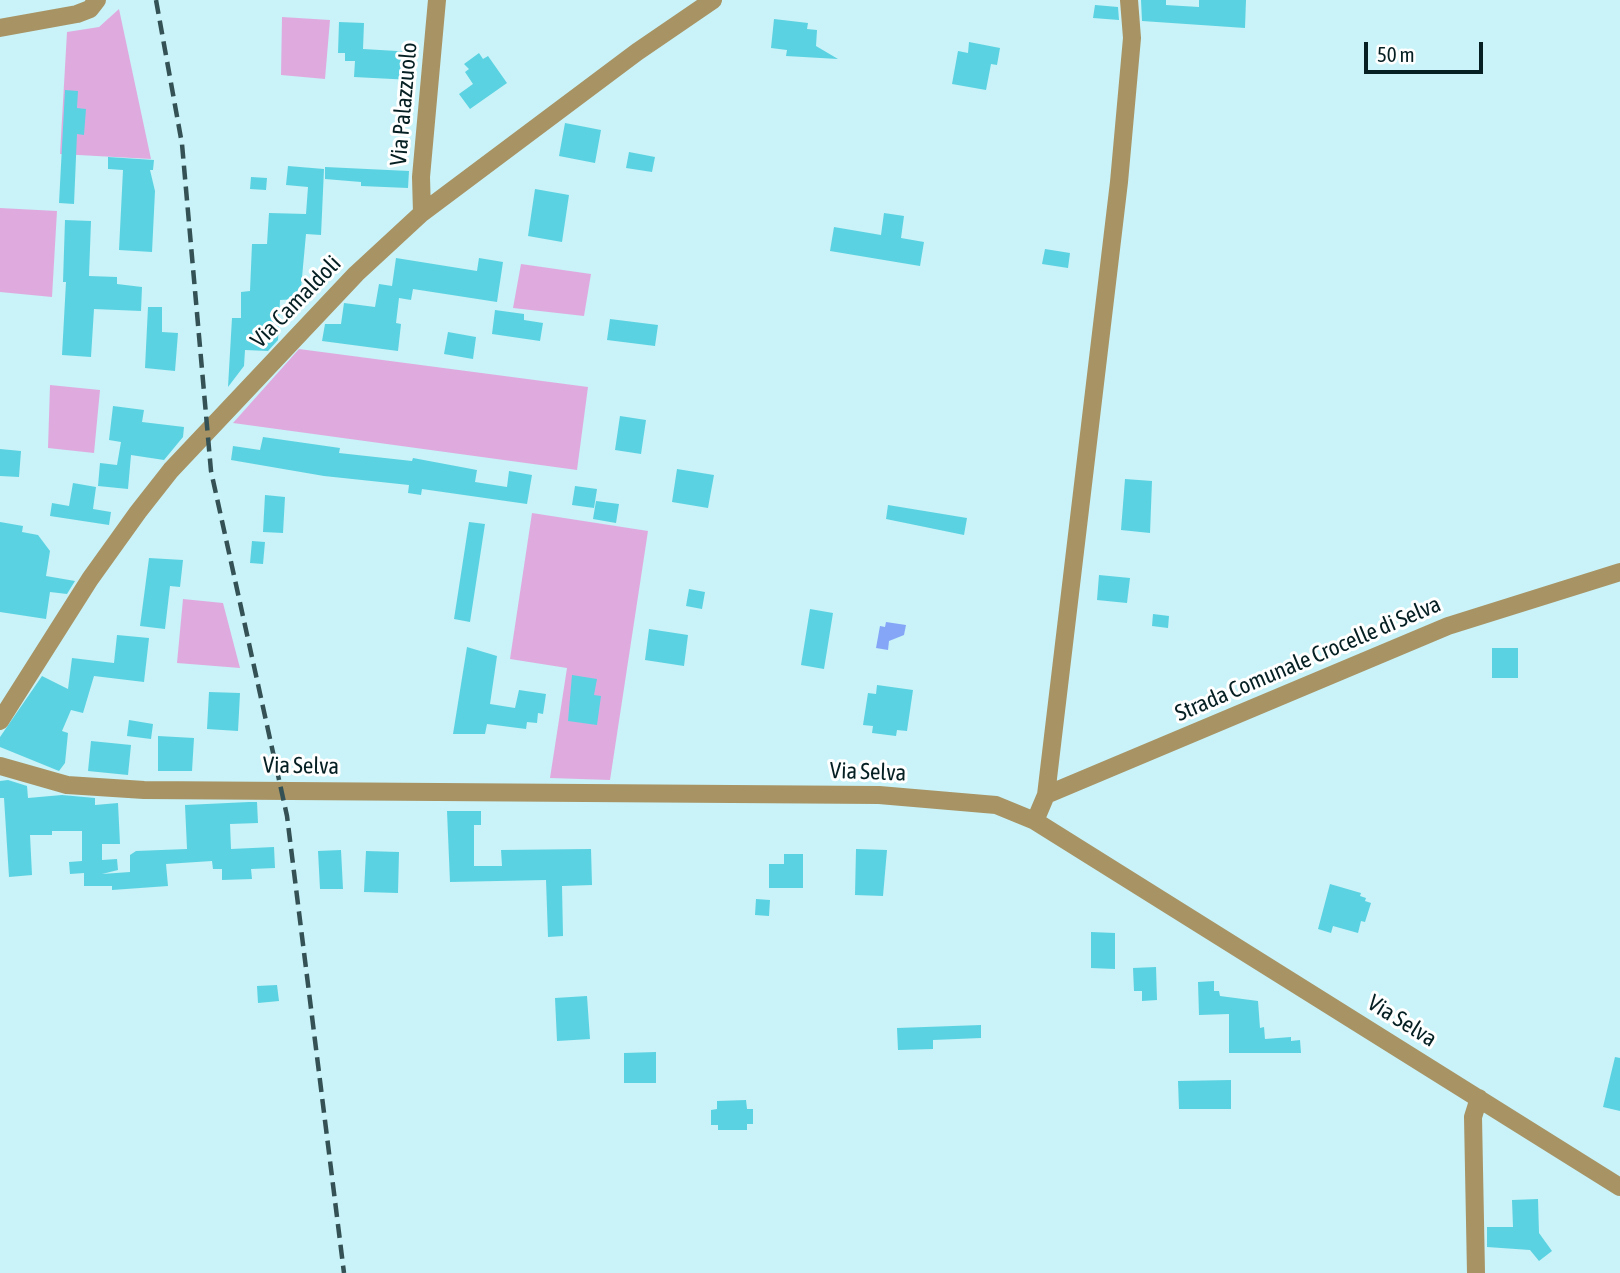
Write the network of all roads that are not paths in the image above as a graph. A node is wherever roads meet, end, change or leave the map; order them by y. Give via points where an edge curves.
1 (97, 0) edge
2 (437, 0) edge
3 (713, 0) edge
4 (1129, 0) edge
5 (0, 28) edge
6 (422, 214) junction
7 (1620, 572) edge
8 (0, 721) edge
9 (0, 766) edge
10 (1045, 795) junction
11 (1035, 821) junction
12 (1479, 1098) junction
13 (1620, 1187) edge
14 (1476, 1273) edge

1 - 5 street via 90,9 77,13
2 - 6 street, Via Palazzuolo via 421,177
3 - 6 street, Via Camaldoli
4 - 10 street via 1132,38 1119,182
6 - 8 street, Via Camaldoli via 356,274 171,470 90,579
7 - 10 street, Strada Comunale Crocelle di Selva via 1448,626
9 - 11 street, Via Selva via 67,785 144,790 879,795 996,805
10 - 11 street
11 - 12 street, Via Selva
12 - 13 street, Via Selva
12 - 14 street via 1473,1117

